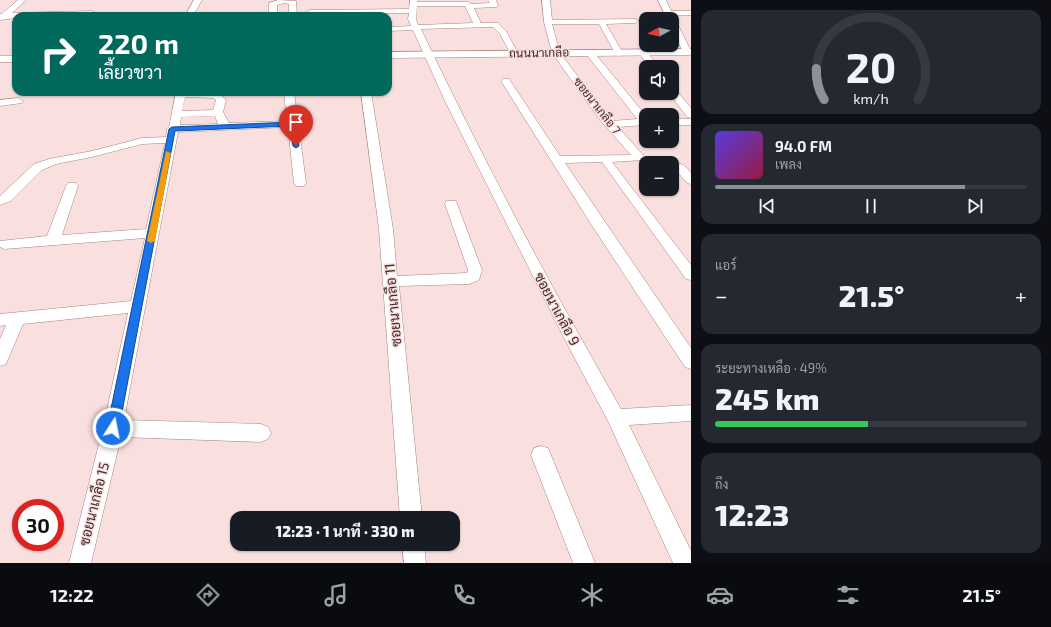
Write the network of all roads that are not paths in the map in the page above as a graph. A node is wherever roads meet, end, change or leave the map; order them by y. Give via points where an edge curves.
1 (22, 0) edge
2 (198, 0) edge
3 (492, 0) edge
4 (546, 0) edge
5 (662, 0) edge
6 (413, 5) edge
7 (469, 6) junction
8 (437, 10) junction
9 (191, 12) edge
10 (273, 12) edge
11 (293, 12) edge
12 (333, 12) edge
13 (667, 12) edge
14 (691, 13) edge
15 (679, 16) edge
16 (1, 17) edge
17 (12, 17) edge
18 (601, 21) junction
19 (635, 21) dead end
20 (548, 22) junction
21 (478, 25) junction
22 (445, 27) junction
23 (415, 28) junction
24 (392, 29) edge
25 (679, 34) edge
26 (689, 52) edge
27 (514, 53) junction
28 (556, 53) junction
29 (590, 53) junction
30 (619, 53) junction
31 (643, 53) junction
32 (392, 55) edge
33 (428, 55) junction
34 (12, 58) edge
35 (0, 59) edge
36 (648, 60) edge
37 (506, 81) dead end
38 (179, 96) edge
39 (218, 96) edge
40 (290, 96) edge
41 (367, 96) edge
42 (679, 100) edge
43 (18, 101) dead end
44 (0, 103) edge
45 (218, 113) junction
46 (639, 114) edge
47 (691, 115) edge
48 (639, 122) edge
49 (679, 122) edge
50 (691, 122) edge
51 (293, 124) junction
52 (610, 124) junction
53 (225, 127) junction
54 (173, 128) junction
55 (557, 160) junction
56 (607, 163) dead end
57 (680, 168) dead end
58 (691, 180) edge
59 (300, 183) dead end
60 (72, 186) dead end
61 (0, 201) edge
62 (451, 204) dead end
63 (153, 233) junction
64 (53, 240) junction
65 (4, 244) dead end
66 (691, 275) edge
67 (391, 281) junction
68 (137, 306) junction
69 (17, 319) junction
70 (0, 320) edge
71 (0, 359) edge
72 (691, 362) edge
73 (691, 413) edge
74 (616, 418) junction
75 (113, 428) junction
76 (261, 433) dead end
77 (541, 455) dead end
78 (410, 511) edge
79 (414, 551) edge
80 (80, 563) edge
81 (415, 563) edge
82 (584, 563) edge
83 (685, 563) edge

1 - 16 street
2 - 9 street
3 - 7 street via 494,5
4 - 20 street
5 - 13 street
6 - 8 street
6 - 12 street
6 - 23 street, ซอยนาเกลือ 9 via 412,19
7 - 8 street via 468,4
7 - 21 street
8 - 22 street
10 - 11 street via 273,3 285,1 292,3
14 - 15 street
16 - 17 street
18 - 19 street
18 - 20 street
18 - 30 street
20 - 28 street
21 - 22 street
21 - 27 street via 495,25 503,33
22 - 23 street
23 - 24 street
23 - 33 street, ซอยนาเกลือ 9
25 - 26 street
26 - 31 main road, ถนนนาเกลือ
27 - 28 main road, ถนนนาเกลือ
27 - 33 main road, ถนนนาเกลือ
28 - 29 main road, ถนนนาเกลือ
28 - 52 street, ซอยนาเกลือ 7
29 - 30 main road, ถนนนาเกลือ
29 - 46 street
30 - 31 main road, ถนนนาเกลือ
31 - 36 street
32 - 33 main road, ถนนนาเกลือ
33 - 74 street, ซอยนาเกลือ 9 via 527,252
34 - 35 main road
37 - 55 street
38 - 54 street, ซอยนาเกลือ 15
39 - 45 street via 221,100
40 - 51 street
41 - 67 street, ซอยนาเกลือ 11
42 - 47 street
43 - 44 street
45 - 53 street
45 - 54 street
48 - 52 street
49 - 50 street
51 - 53 street
51 - 59 street
52 - 55 street, ซอยนาเกลือ 7 via 640,158
53 - 54 street
54 - 61 street via 142,141 53,161 38,167 7,198
54 - 63 street, ซอยนาเกลือ 15
55 - 72 street
56 - 66 street
57 - 58 street
60 - 64 street
62 - 67 street via 475,270 474,276 469,279
63 - 64 street
63 - 68 street, ซอยนาเกลือ 15
64 - 65 street
67 - 78 street, ซอยนาเกลือ 11
68 - 69 street
68 - 75 street, ซอยนาเกลือ 15
69 - 70 street
69 - 71 street
73 - 74 street
74 - 83 street, ซอยนาเกลือ 9
75 - 76 street
75 - 80 street, ซอยนาเกลือ 15
77 - 82 street
79 - 81 street

